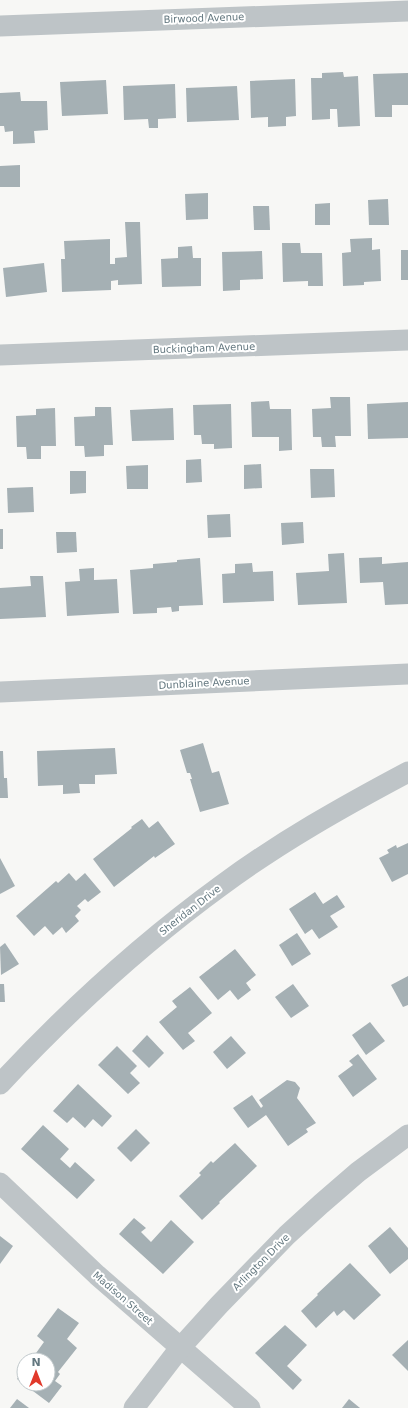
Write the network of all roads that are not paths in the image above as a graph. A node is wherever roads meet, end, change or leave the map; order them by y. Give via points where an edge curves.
1 (408, 11) edge
2 (0, 26) edge
3 (408, 340) edge
4 (0, 355) edge
5 (408, 674) edge
6 (0, 692) edge
7 (408, 772) edge
8 (0, 1084) edge
9 (408, 1135) edge
10 (0, 1183) edge
11 (180, 1348) junction
12 (134, 1408) edge
13 (250, 1408) edge

1 - 2 street, Birwood Avenue
3 - 4 street, Buckingham Avenue
5 - 6 street, Dunblaine Avenue
7 - 8 street, Sheridan Drive via 281,845 223,884 97,986
9 - 11 street, Arlington Drive via 358,1172 287,1235
10 - 11 street, Madison Street via 97,1275
11 - 12 street, Arlington Drive
11 - 13 street, Madison Street

